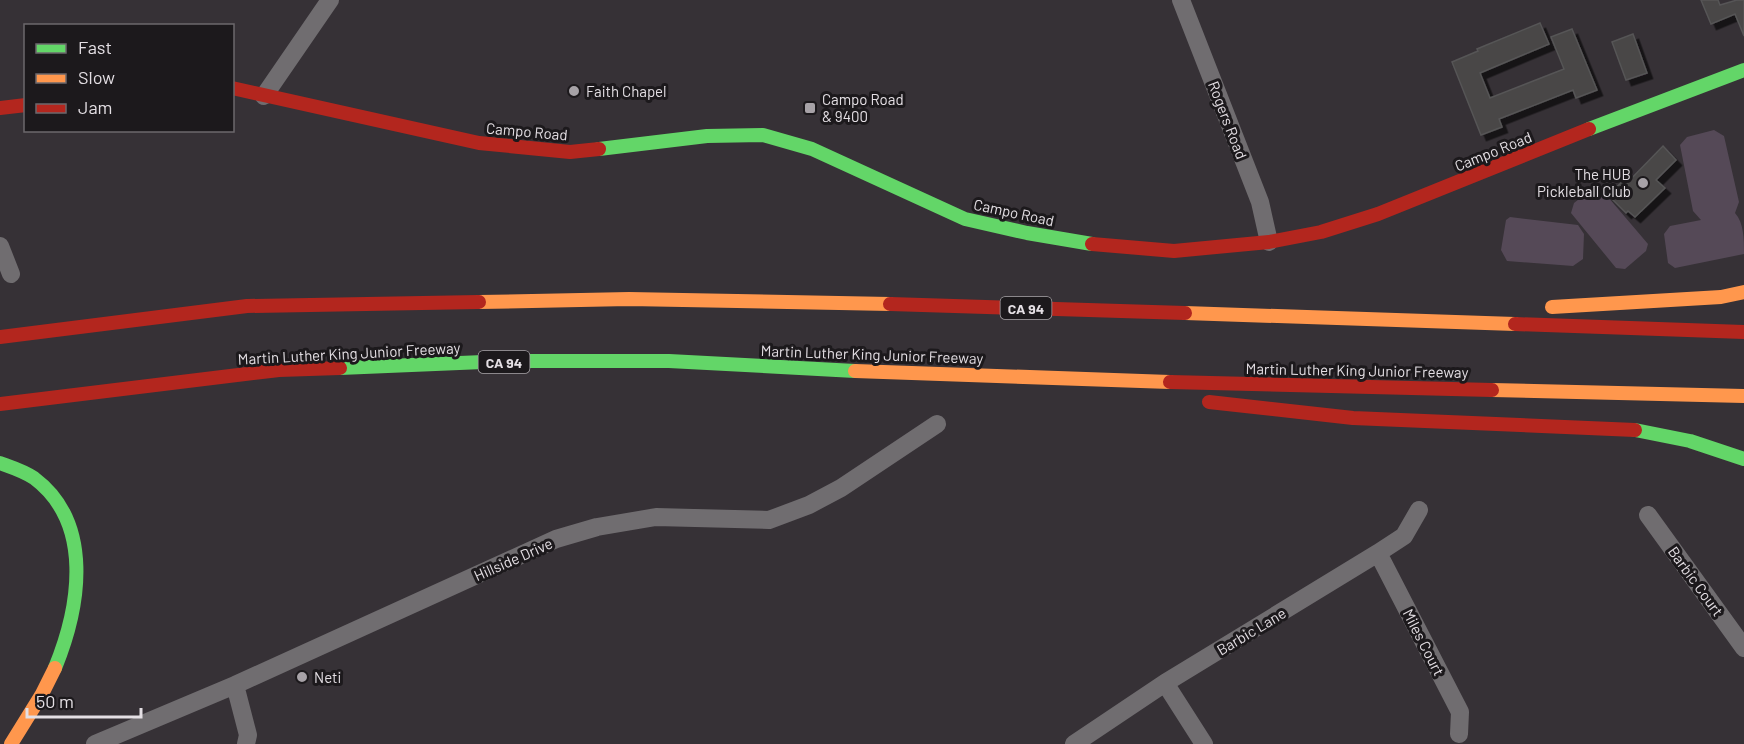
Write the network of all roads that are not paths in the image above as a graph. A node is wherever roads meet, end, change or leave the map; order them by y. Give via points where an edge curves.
1 (330, 0) edge
2 (1181, 0) edge
3 (1744, 70) edge
4 (234, 88) edge
5 (264, 96) junction
6 (24, 105) edge
7 (0, 108) edge
8 (1269, 242) junction
9 (0, 246) edge
10 (11, 274) dead end
11 (1744, 292) edge
12 (1534, 308) dead end
13 (1510, 310) dead end
14 (1390, 321) junction
15 (1744, 332) edge
16 (0, 337) edge
17 (999, 375) junction
18 (1147, 395) dead end
19 (1744, 396) edge
20 (1193, 400) dead end
21 (0, 404) edge
22 (937, 424) dead end
23 (1744, 459) edge
24 (0, 463) edge
25 (1419, 510) dead end
26 (1648, 515) dead end
27 (1378, 553) junction
28 (1744, 648) edge
29 (1165, 683) junction
30 (235, 685) junction
31 (1459, 734) dead end
32 (11, 744) edge
33 (95, 744) edge
34 (246, 744) edge
35 (1074, 744) edge
36 (1204, 744) edge

1 - 5 street
2 - 8 street, Rogers Road via 1260,202
3 - 8 main road, Campo Road via 1378,214 1321,232
4 - 5 main road, Campo Road
5 - 8 main road, Campo Road via 479,143 570,152 706,136 763,135 812,149 965,219 1027,233 1156,251
6 - 7 main road
9 - 10 street
11 - 12 main road via 1722,297
13 - 14 main road
14 - 15 main road, CA 94
14 - 16 main road, CA 94 via 629,298 247,306
17 - 18 main road
17 - 19 main road, Martin Luther King Junior Freeway / CA 94
17 - 21 main road, Martin Luther King Junior Freeway / CA 94 via 669,362 507,362 279,370
20 - 23 main road via 1353,418 1638,430 1690,441
22 - 30 street, Hillside Drive via 848,483 809,505 769,520 656,517 556,539
24 - 32 main road via 34,478 55,496 71,524 77,555 76,595 64,645 51,677
25 - 27 street, Barbic Lane via 1404,536
26 - 28 street, Barbic Court
27 - 29 street, Barbic Lane
27 - 31 street, Miles Court via 1460,712
29 - 35 street, Barbic Lane
29 - 36 street
30 - 33 street, Hillside Drive
30 - 34 street via 248,735

